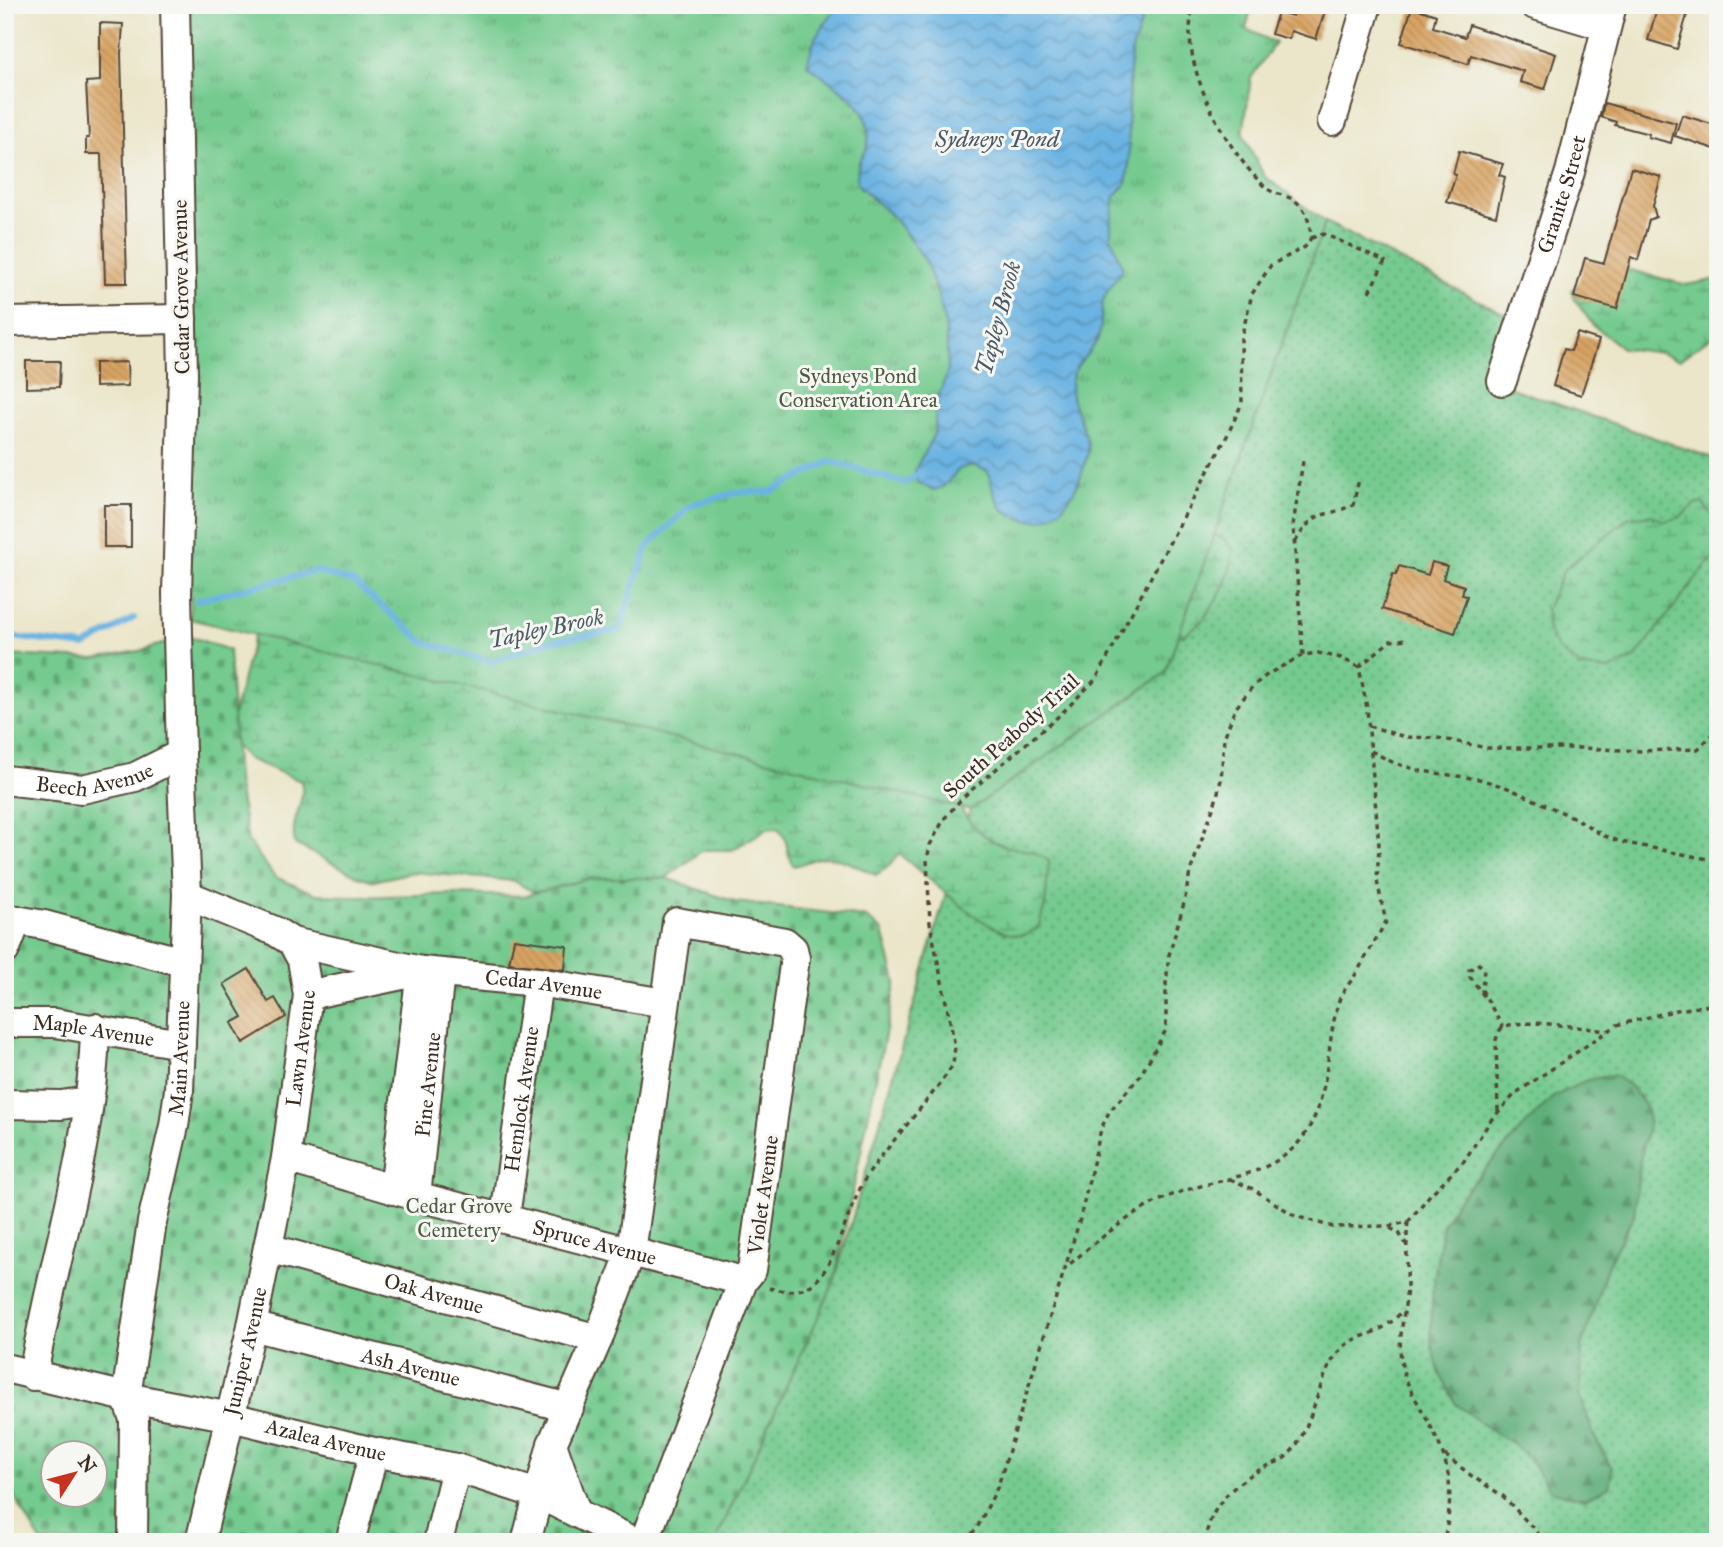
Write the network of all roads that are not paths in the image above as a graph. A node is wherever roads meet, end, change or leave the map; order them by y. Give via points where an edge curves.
1 (175, 5) edge
2 (1367, 5) edge
3 (1535, 5) edge
4 (1608, 16) edge
5 (1332, 121) dead end
6 (182, 319) junction
7 (5, 322) edge
8 (1502, 381) dead end
9 (178, 568) joint
10 (181, 754) junction
11 (5, 780) edge
12 (187, 895) junction
13 (11, 919) edge
14 (292, 942) junction
15 (5, 950) edge
16 (183, 962) junction
17 (430, 972) junction
18 (538, 982) junction
19 (307, 995) junction
20 (665, 1003) junction
21 (5, 1023) edge
22 (95, 1028) junction
23 (181, 1044) junction
24 (88, 1101) junction
25 (5, 1104) edge
26 (286, 1158) junction
27 (405, 1193) junction
28 (505, 1217) junction
29 (268, 1248) junction
30 (631, 1252) junction
31 (743, 1281) junction
32 (252, 1326) junction
33 (598, 1339) junction
34 (5, 1368) edge
35 (33, 1376) junction
36 (126, 1397) junction
37 (569, 1408) junction
38 (231, 1417) junction
39 (552, 1444) junction
40 (374, 1452) junction
41 (456, 1468) junction
42 (538, 1494) junction
43 (576, 1512) junction
44 (133, 1542) edge
45 (200, 1542) edge
46 (350, 1542) edge
47 (438, 1542) edge
48 (526, 1542) edge
49 (635, 1542) edge
50 (644, 1542) edge

1 - 6 street, Cedar Grove Avenue
2 - 5 street
3 - 4 street
4 - 8 street, Granite Street via 1570,172
6 - 7 street
6 - 9 street, Cedar Grove Avenue
9 - 10 street, Main Avenue
10 - 11 street, Beech Avenue via 135,777 82,789
10 - 12 street, Main Avenue
12 - 14 street, Cedar Avenue
12 - 16 street, Main Avenue
13 - 15 street
13 - 16 street
14 - 17 street, Cedar Avenue
14 - 19 street, Lawn Avenue via 302,960
16 - 23 street, Main Avenue
17 - 18 street, Cedar Avenue
17 - 19 street, Cedar Avenue
17 - 27 street, Pine Avenue
18 - 20 street, Cedar Avenue
18 - 28 street, Hemlock Avenue
19 - 26 street, Lawn Avenue
20 - 30 street
20 - 31 street, Violet Avenue via 677,922 785,942 793,949 796,958 756,1248 751,1273
21 - 22 street, Maple Avenue
22 - 23 street, Maple Avenue
22 - 24 street
23 - 36 street, Main Avenue via 174,1126 152,1222
24 - 25 street
24 - 35 street
26 - 27 street, Spruce Avenue
26 - 29 street, Juniper Avenue
27 - 28 street, Spruce Avenue
28 - 30 street, Spruce Avenue
29 - 32 street, Juniper Avenue
29 - 33 street, Oak Avenue
30 - 31 street, Spruce Avenue
30 - 33 street
31 - 50 street, Violet Avenue
32 - 37 street, Ash Avenue
32 - 38 street, Juniper Avenue
33 - 37 street
34 - 35 street, Azalea Avenue
35 - 36 street, Azalea Avenue
36 - 38 street, Azalea Avenue
36 - 44 street, Main Avenue via 134,1419
37 - 39 street
38 - 40 street, Azalea Avenue
38 - 45 street, Juniper Avenue
39 - 42 street
39 - 43 street
40 - 41 street, Azalea Avenue
40 - 46 street
41 - 42 street, Azalea Avenue
41 - 47 street
42 - 43 street, Azalea Avenue
42 - 48 street
43 - 49 street, Azalea Avenue

